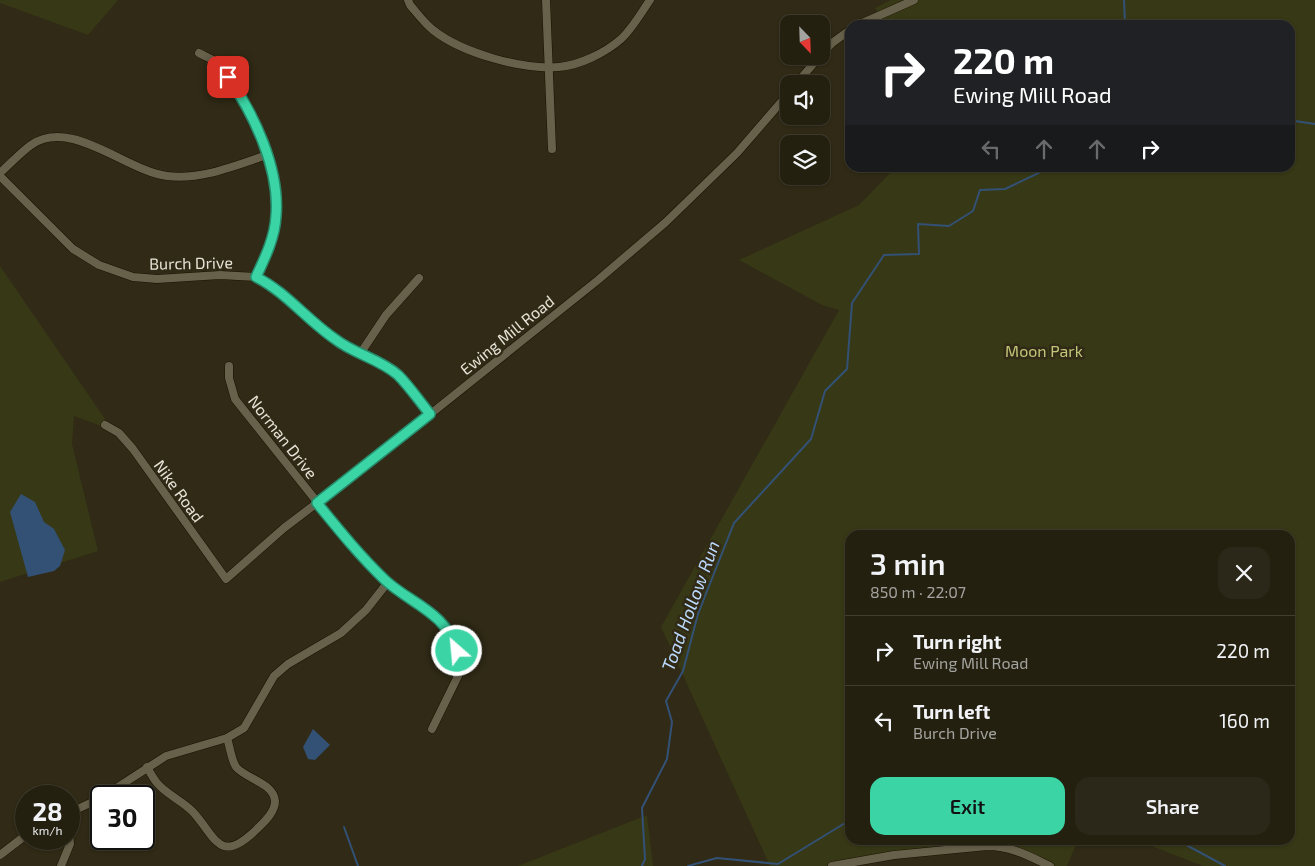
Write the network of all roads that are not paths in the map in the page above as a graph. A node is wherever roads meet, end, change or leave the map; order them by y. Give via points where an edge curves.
1 (408, 0) edge
2 (546, 0) edge
3 (650, 0) edge
4 (914, 0) edge
5 (869, 20) edge
6 (845, 34) edge
7 (830, 45) edge
8 (199, 53) dead end
9 (813, 65) edge
10 (548, 67) junction
11 (804, 75) edge
12 (780, 103) edge
13 (552, 149) dead end
14 (267, 155) junction
15 (0, 174) edge
16 (256, 277) junction
17 (419, 278) dead end
18 (360, 354) junction
19 (229, 366) dead end
20 (430, 414) junction
21 (105, 425) dead end
22 (317, 503) junction
23 (226, 579) joint
24 (388, 582) junction
25 (432, 729) dead end
26 (227, 738) junction
27 (147, 767) junction
28 (121, 785) edge
29 (15, 843) edge
30 (68, 850) edge
31 (0, 855) edge
32 (61, 866) edge
33 (832, 866) edge
34 (1050, 866) edge

1 - 10 street via 432,30 469,49 499,60
2 - 10 street
3 - 10 street via 621,39 600,53 578,63
4 - 5 street
6 - 7 street
8 - 14 street via 215,61 241,96
9 - 11 street
10 - 13 street
12 - 20 street, Ewing Mill Road via 737,153 666,222
14 - 15 street via 193,177 166,176 79,140 62,138 32,144
14 - 16 street via 273,177 276,216 269,250
15 - 16 street, Burch Drive via 73,249 99,266 133,277 157,280 220,274
16 - 18 street, Burch Drive via 284,295 336,340
17 - 18 street via 386,315
18 - 20 street, Burch Drive via 398,375
19 - 22 street, Norman Drive via 235,399
20 - 22 street, Ewing Mill Road
21 - 23 street, Nike Road via 119,434 132,449
22 - 23 street, Ewing Mill Road
22 - 24 street, Norman Drive via 357,552
24 - 25 street, Norman Drive via 426,608 453,640 460,663 459,674
24 - 26 street via 366,610 341,633 288,664 274,676 244,728
26 - 27 street via 166,756
26 - 27 street via 235,765 269,788 275,802 270,816 238,845 218,845 193,812 158,784
27 - 28 street
29 - 31 street
30 - 32 street
33 - 34 street via 894,855 1002,846

